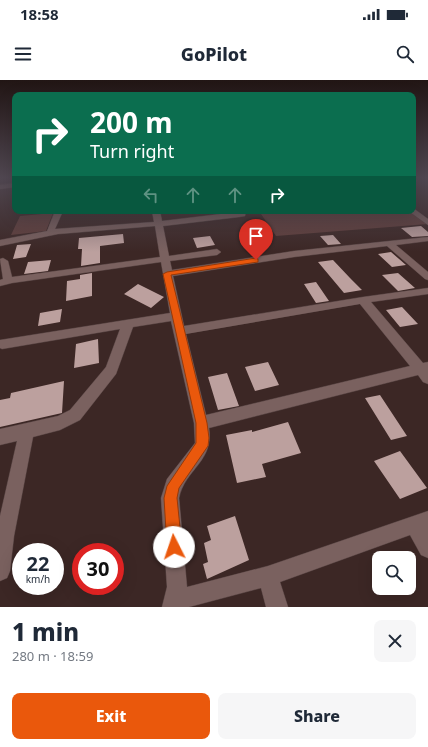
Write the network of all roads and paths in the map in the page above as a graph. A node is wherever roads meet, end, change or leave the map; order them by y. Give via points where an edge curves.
1 (416, 213) edge
2 (58, 214) edge
3 (241, 214) edge
4 (158, 217) edge
5 (428, 223) edge
6 (50, 233) junction
7 (428, 239) edge
8 (0, 243) edge
9 (389, 243) junction
10 (217, 252) dead end
11 (165, 259) junction
12 (4, 261) dead end
13 (167, 274) junction
14 (428, 277) edge
15 (4, 282) edge
16 (424, 291) edge
17 (362, 300) junction
18 (428, 300) edge
19 (176, 316) junction
20 (128, 324) junction
21 (179, 331) junction
22 (2, 344) dead end
23 (426, 371) edge
24 (201, 423) junction
25 (26, 432) junction
26 (0, 437) edge
27 (421, 522) edge
28 (2, 539) edge
29 (428, 548) edge
30 (0, 572) edge
31 (268, 576) junction
32 (174, 603) edge
33 (277, 607) edge

1 - 5 street
2 - 6 street
3 - 4 street
4 - 6 street
4 - 11 street
6 - 8 street
7 - 9 street
9 - 13 street
9 - 14 street
10 - 11 street
11 - 13 street
11 - 15 street
12 - 15 street
13 - 19 street
16 - 17 street
16 - 18 street
17 - 21 street
17 - 23 street
19 - 20 street
19 - 21 street
20 - 22 street
20 - 25 street via 111,370 82,408 60,423
21 - 24 street
23 - 24 street
24 - 32 street via 202,446 173,486 170,498 177,587
25 - 26 street
25 - 28 street
27 - 29 street
27 - 31 street
28 - 30 street
31 - 32 street
31 - 33 street

